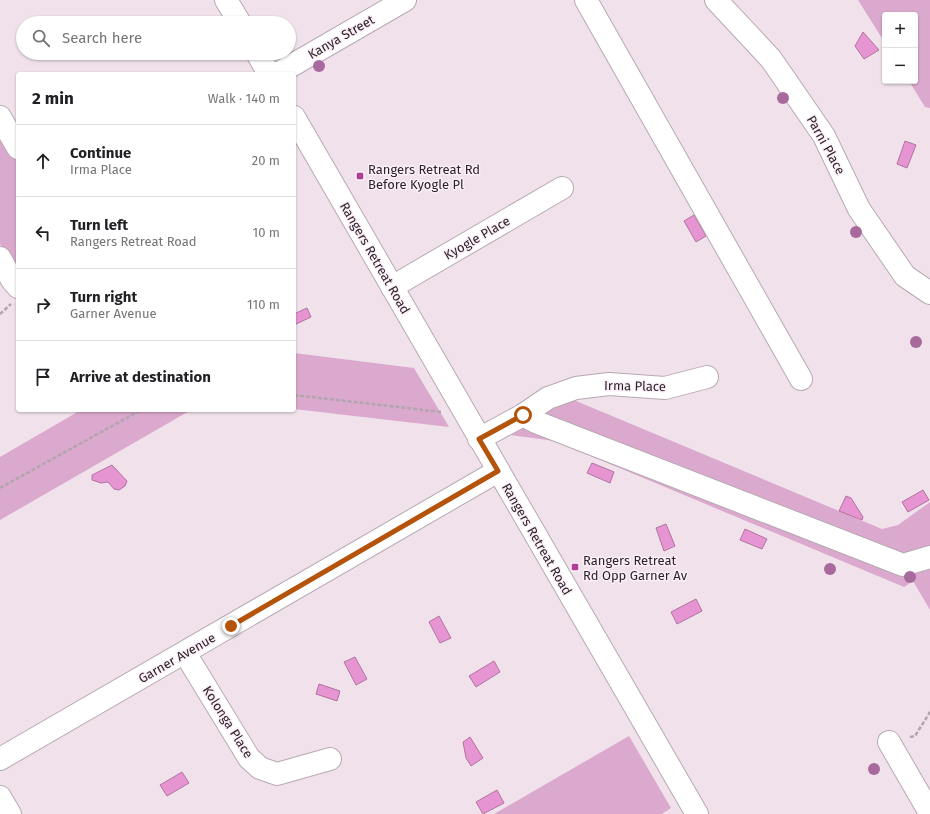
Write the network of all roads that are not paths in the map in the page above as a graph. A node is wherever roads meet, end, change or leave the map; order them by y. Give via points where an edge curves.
1 (226, 0) edge
2 (405, 0) edge
3 (586, 0) edge
4 (716, 0) edge
5 (236, 16) edge
6 (261, 60) edge
7 (268, 72) edge
8 (280, 72) edge
9 (0, 117) edge
10 (296, 120) edge
11 (16, 145) edge
12 (562, 188) dead end
13 (0, 258) edge
14 (16, 285) edge
15 (392, 287) junction
16 (930, 293) edge
17 (706, 377) dead end
18 (802, 378) dead end
19 (523, 415) junction
20 (479, 439) junction
21 (498, 471) junction
22 (930, 557) edge
23 (186, 653) junction
24 (889, 742) road end
25 (0, 759) edge
26 (330, 759) dead end
27 (0, 797) edge
28 (930, 813) edge
29 (10, 814) edge
30 (697, 814) edge

1 - 5 street
2 - 8 street, Kanya Street
3 - 18 street
4 - 16 street, Parni Place via 771,59 824,136 859,209 905,276
6 - 7 street
9 - 11 street
10 - 15 street, Rangers Retreat Road
12 - 15 street, Kyogle Place
13 - 14 street
15 - 20 street, Rangers Retreat Road
17 - 19 street, Irma Place via 665,388 609,384 576,388 548,398
19 - 20 street, Irma Place
19 - 22 street via 903,564
20 - 21 street, Rangers Retreat Road
21 - 23 street, Garner Avenue
21 - 30 street, Rangers Retreat Road
23 - 25 street, Garner Avenue
23 - 26 street, Kolonga Place via 249,758 260,768 277,774
24 - 28 street
27 - 29 street

